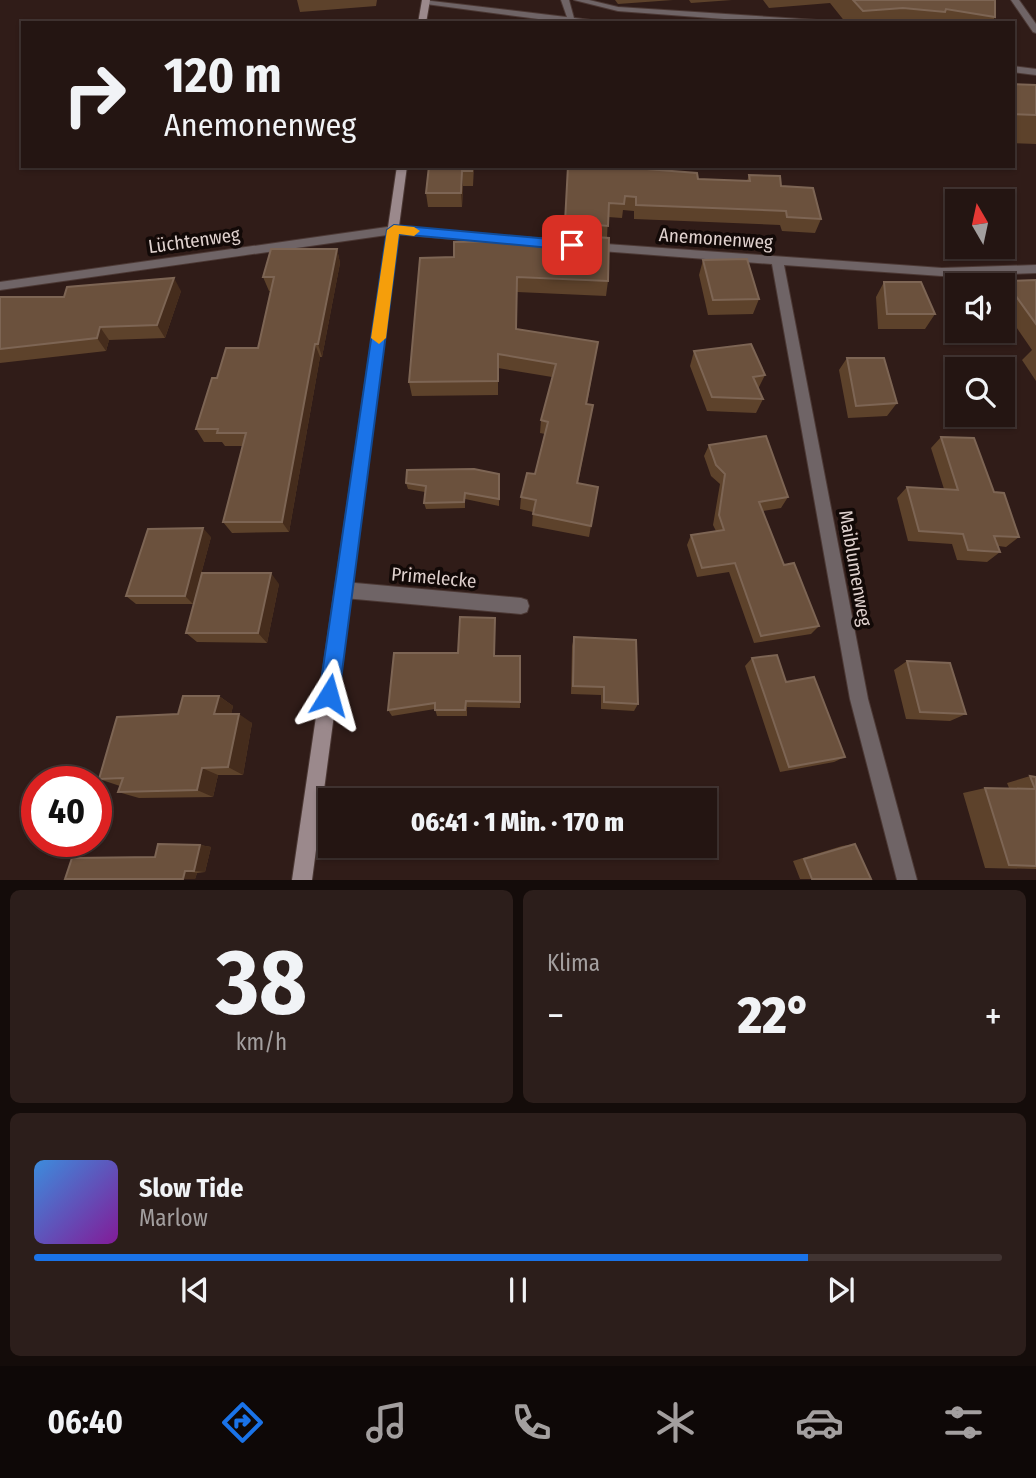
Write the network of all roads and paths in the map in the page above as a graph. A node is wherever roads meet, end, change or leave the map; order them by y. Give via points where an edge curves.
1 (565, 0) edge
2 (578, 0) edge
3 (1015, 0) edge
4 (426, 1) edge
5 (572, 20) junction
6 (422, 21) edge
7 (578, 21) edge
8 (789, 21) edge
9 (1036, 30) edge
10 (1015, 69) edge
11 (1036, 72) edge
12 (402, 168) edge
13 (394, 230) junction
14 (546, 243) edge
15 (573, 245) edge
16 (778, 260) junction
17 (1036, 268) edge
18 (0, 286) edge
19 (344, 590) junction
20 (521, 606) dead end
21 (302, 880) edge
22 (907, 880) edge

1 - 5 street
2 - 8 street via 618,9
3 - 9 street
4 - 5 street
4 - 6 street
5 - 7 street
10 - 11 street
12 - 13 street
13 - 14 street
13 - 18 street, Lüchtenweg
13 - 19 street
15 - 16 street, Anemonenweg
16 - 17 street, Anemonenweg via 942,272
16 - 22 street, Maiblumenweg via 859,699
19 - 20 street, Primelecke
19 - 21 street

